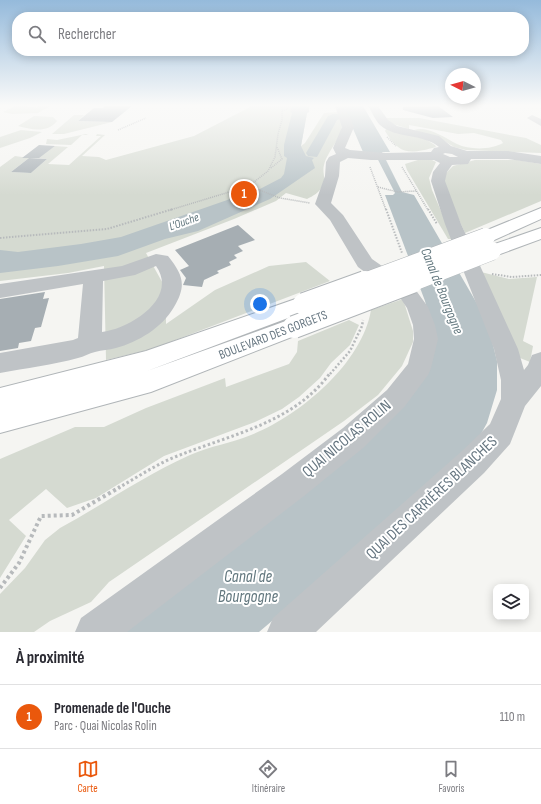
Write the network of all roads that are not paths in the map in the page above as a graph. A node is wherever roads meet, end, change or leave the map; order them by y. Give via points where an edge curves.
1 (346, 135) edge
2 (423, 135) edge
3 (345, 154) junction
4 (450, 155) junction
5 (541, 160) edge
6 (541, 209) edge
7 (541, 213) edge
8 (522, 220) junction
9 (538, 233) edge
10 (489, 244) junction
11 (93, 276) junction
12 (0, 291) edge
13 (89, 343) junction
14 (541, 362) edge
15 (0, 363) edge
16 (7, 397) edge
17 (514, 399) junction
18 (0, 420) edge
19 (95, 632) edge
20 (287, 632) edge

1 - 3 street via 339,150
2 - 4 street via 441,142
3 - 4 street via 366,158
3 - 19 street, QUAI NICOLAS ROLIN via 333,162 332,176 322,204 337,218 365,263 408,294 418,307 426,339 418,368 396,398 341,448
4 - 5 street via 508,155
4 - 17 street, QUAI DES CARRIÈRES BLANCHES via 438,174 438,181 453,224 506,349 514,380
6 - 8 street
7 - 8 main road, BOULEVARD DES GORGETS
8 - 10 main road, BOULEVARD DES GORGETS
9 - 10 main road, BOULEVARD DES GORGETS
10 - 16 main road, BOULEVARD DES GORGETS, bridge via 304,304 147,361
10 - 18 main road, BOULEVARD DES GORGETS, bridge via 294,327 152,381
11 - 12 street
11 - 13 street
11 - 13 street via 125,271 151,260 161,260 169,268 173,286 168,301 157,315 140,328 116,339
13 - 15 street via 77,349
14 - 17 street via 540,369
17 - 20 street, QUAI DES CARRIÈRES BLANCHES via 500,434 479,457

